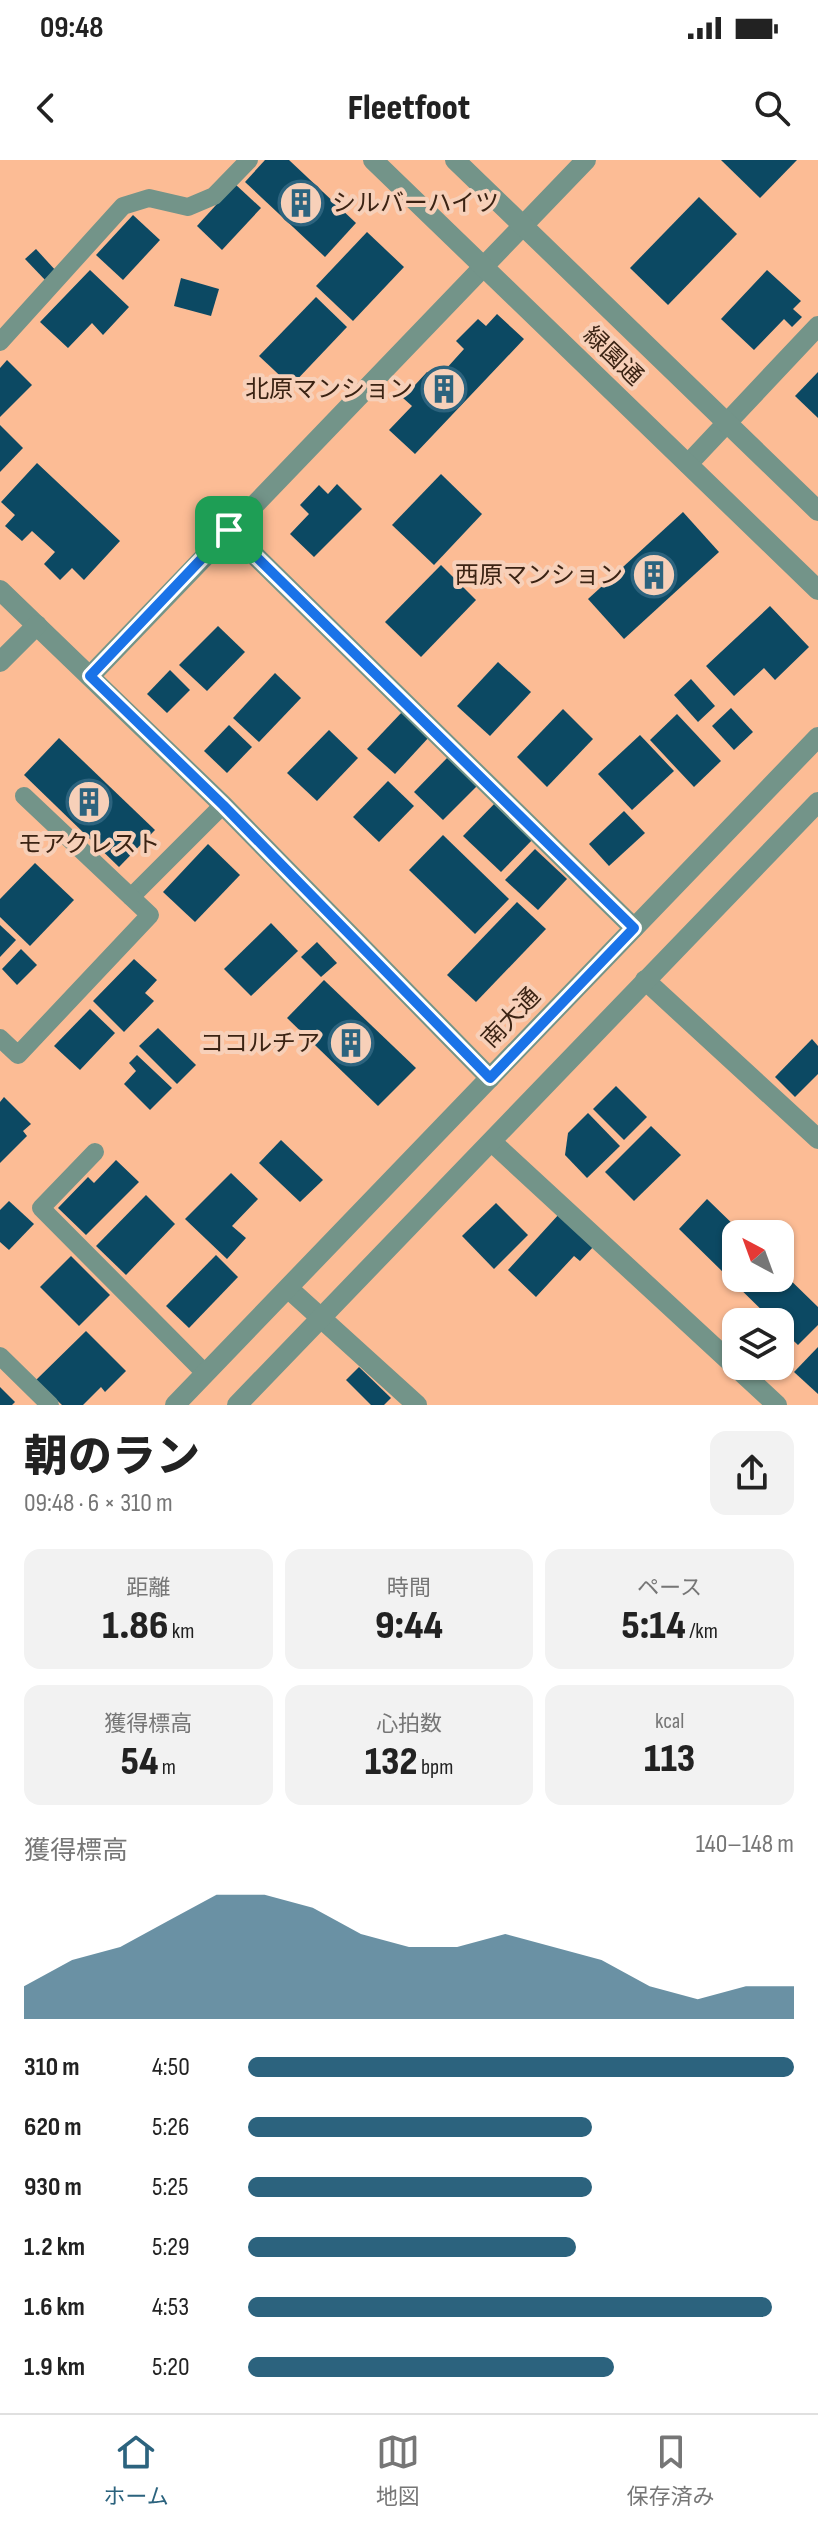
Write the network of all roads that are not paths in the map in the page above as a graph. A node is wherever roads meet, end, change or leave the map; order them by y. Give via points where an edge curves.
1 (249, 160) edge
2 (373, 160) edge
3 (455, 160) edge
4 (586, 160) edge
5 (524, 226) junction
6 (484, 268) junction
7 (818, 326) edge
8 (0, 342) edge
9 (727, 420) junction
10 (688, 464) junction
11 (818, 511) edge
12 (229, 530) junction
13 (0, 590) edge
14 (818, 590) edge
15 (37, 625) junction
16 (0, 662) edge
17 (90, 676) junction
18 (818, 737) edge
19 (24, 796) dead end
20 (818, 802) edge
21 (223, 805) junction
22 (131, 897) junction
23 (634, 928) junction
24 (645, 980) junction
25 (0, 1038) edge
26 (490, 1078) junction
27 (818, 1139) edge
28 (493, 1143) junction
29 (95, 1152) dead end
30 (289, 1289) junction
31 (321, 1318) junction
32 (0, 1356) edge
33 (205, 1373) junction
34 (50, 1405) edge
35 (175, 1405) edge
36 (237, 1405) edge
37 (417, 1405) edge
38 (777, 1405) edge

1 - 8 lane via 214,196 188,207 149,198 123,206
2 - 6 street, 緑園通
3 - 5 street, 緑園通
4 - 5 street
5 - 6 street
5 - 9 street, 緑園通
6 - 10 street, 緑園通
6 - 12 street
7 - 9 street
9 - 10 street
9 - 11 street, 緑園通
10 - 14 street, 緑園通
12 - 17 street
12 - 23 street
13 - 15 street
15 - 16 street
15 - 17 street
17 - 21 street
18 - 23 street, 南大通
19 - 22 lane
20 - 24 street
21 - 22 lane
21 - 26 street
22 - 25 lane via 150,915 18,1055
23 - 26 street, 南大通
24 - 27 street
24 - 28 street
26 - 30 street, 南大通
28 - 31 street
28 - 38 street
29 - 33 lane via 41,1208
30 - 31 street
30 - 33 street, 南大通
31 - 36 street
31 - 37 street
32 - 34 lane
33 - 35 street, 南大通

